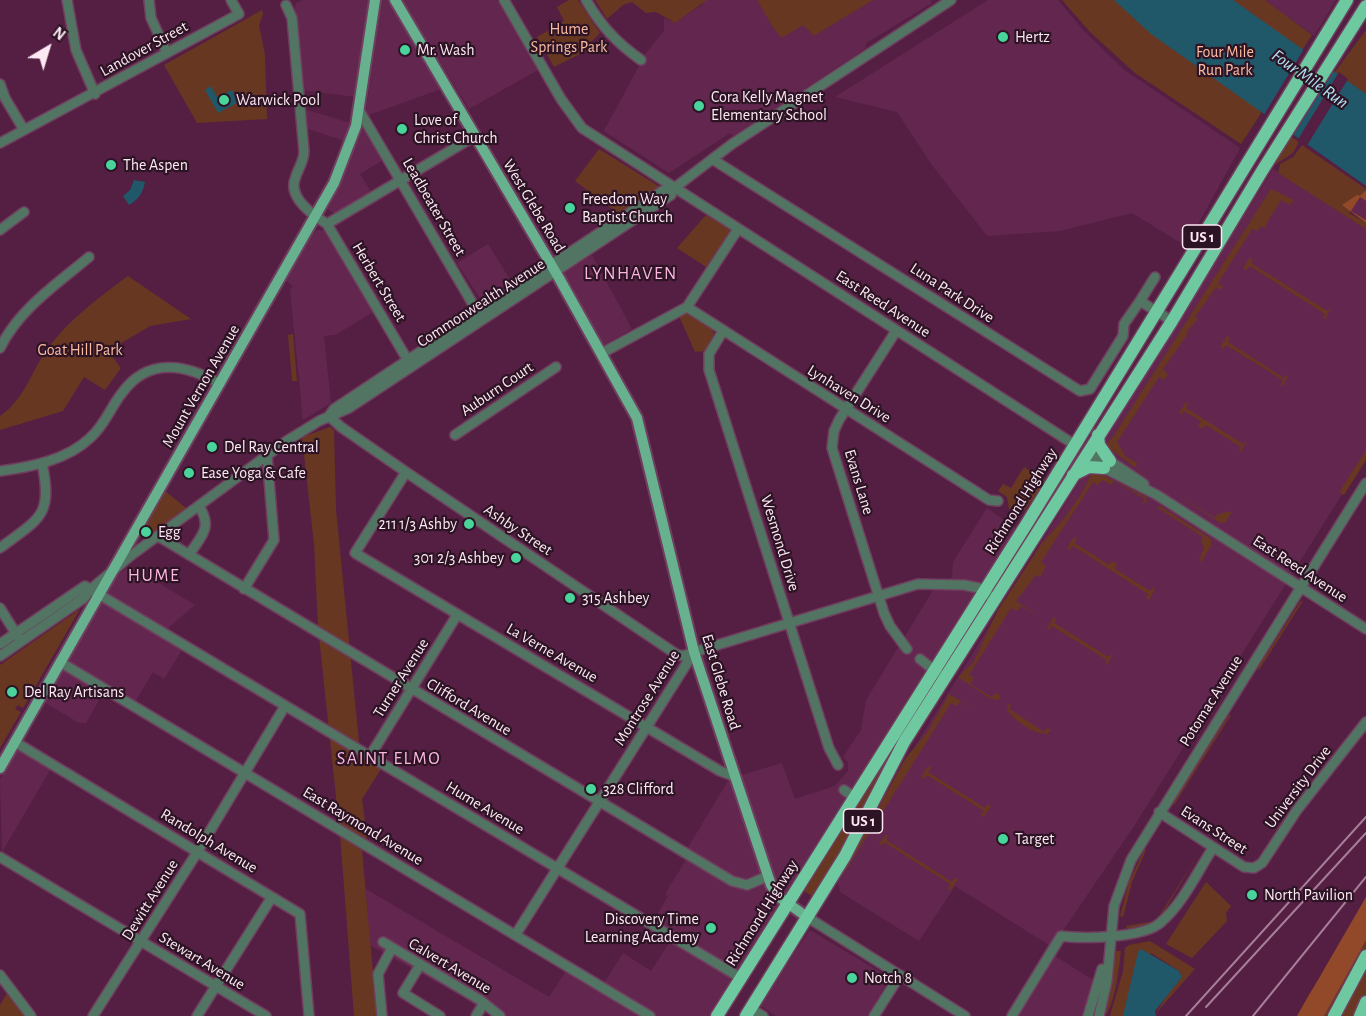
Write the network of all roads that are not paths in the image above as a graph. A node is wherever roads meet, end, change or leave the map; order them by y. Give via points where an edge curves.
1 (68, 0) edge
2 (149, 0) edge
3 (231, 0) edge
4 (375, 0) edge
5 (395, 0) edge
6 (504, 0) edge
7 (586, 0) edge
8 (951, 0) edge
9 (1347, 0) edge
10 (286, 5) dead end
11 (1366, 6) edge
12 (167, 53) junction
13 (641, 60) dead end
14 (0, 84) edge
15 (96, 93) junction
16 (359, 110) junction
17 (24, 130) junction
18 (475, 136) junction
19 (0, 143) edge
20 (712, 159) junction
21 (400, 180) junction
22 (673, 189) junction
23 (24, 212) dead end
24 (316, 217) junction
25 (327, 224) junction
26 (738, 229) junction
27 (0, 230) edge
28 (89, 258) dead end
29 (554, 269) junction
30 (1155, 276) dead end
31 (1140, 301) junction
32 (687, 307) junction
33 (1157, 312) junction
34 (480, 317) junction
35 (1172, 321) junction
36 (896, 330) junction
37 (723, 331) junction
38 (0, 348) edge
39 (602, 353) junction
40 (410, 363) junction
41 (556, 367) dead end
42 (220, 384) junction
43 (845, 410) junction
44 (329, 416) junction
45 (455, 435) dead end
46 (1085, 447) junction
47 (267, 455) junction
48 (42, 463) junction
49 (1107, 464) junction
50 (0, 471) edge
51 (406, 472) junction
52 (1072, 475) junction
53 (1366, 483) edge
54 (998, 501) dead end
55 (199, 506) junction
56 (158, 536) junction
57 (0, 548) edge
58 (189, 555) junction
59 (115, 568) junction
60 (1300, 587) junction
61 (244, 589) junction
62 (95, 592) junction
63 (878, 594) junction
64 (989, 596) junction
65 (0, 608) edge
66 (457, 615) junction
67 (48, 619) junction
68 (789, 622) junction
69 (1366, 629) edge
70 (16, 634) junction
71 (22, 643) junction
72 (0, 644) edge
73 (907, 649) dead end
74 (694, 652) junction
75 (0, 656) edge
76 (920, 659) dead end
77 (60, 662) junction
78 (939, 674) junction
79 (411, 690) junction
80 (285, 706) junction
81 (1366, 722) edge
82 (648, 726) junction
83 (15, 741) junction
84 (370, 756) junction
85 (838, 765) dead end
86 (0, 768) edge
87 (245, 773) junction
88 (736, 777) junction
89 (600, 802) junction
90 (1159, 812) junction
91 (1213, 848) junction
92 (198, 851) junction
93 (0, 857) edge
94 (1254, 868) joint
95 (558, 870) junction
96 (768, 876) junction
97 (272, 897) junction
98 (788, 904) junction
99 (807, 917) junction
100 (516, 934) junction
101 (1110, 936) junction
102 (141, 941) junction
103 (1108, 947) junction
104 (1366, 956) edge
105 (420, 965) junction
106 (0, 975) edge
107 (900, 975) junction
108 (741, 978) junction
109 (216, 986) junction
110 (1366, 1002) edge
111 (484, 1003) junction
112 (748, 1012) edge
113 (307, 1013) edge
114 (31, 1016) edge
115 (93, 1016) edge
116 (197, 1016) edge
117 (266, 1016) edge
118 (382, 1016) edge
119 (440, 1016) edge
120 (476, 1016) edge
121 (500, 1016) edge
122 (650, 1016) edge
123 (717, 1016) edge
124 (763, 1016) edge
125 (874, 1016) edge
126 (965, 1016) edge
127 (1012, 1016) edge
128 (1088, 1016) edge
129 (1099, 1016) edge
130 (1334, 1016) edge
131 (1360, 1016) edge

1 - 15 street via 76,50
2 - 12 street via 151,18
3 - 12 street, Landover Street via 239,14
4 - 16 main road, Mount Vernon Avenue
5 - 18 main road, West Glebe Road
6 - 22 street, East Reed Avenue via 582,128
7 - 13 street via 606,31
8 - 20 street, Commonwealth Avenue
9 - 33 highway, US 1
10 - 24 street, Herbert Street via 292,18 304,151 293,186 300,201
11 - 35 highway, Richmond Highway / US 1
12 - 15 street, Landover Street
14 - 17 street
15 - 17 street, Landover Street
16 - 21 street, Leadbeater Street
16 - 24 main road, Mount Vernon Avenue via 345,159
17 - 19 street, Landover Street
18 - 21 street
18 - 29 main road, West Glebe Road
20 - 22 street, Commonwealth Avenue
20 - 31 street, Luna Park Drive via 1080,392 1090,389 1124,336 1124,324
21 - 25 street
21 - 34 street, Leadbeater Street
22 - 26 street, East Reed Avenue
22 - 29 street, Commonwealth Avenue via 671,195
23 - 27 street
24 - 25 street, Herbert Street
24 - 42 main road, Mount Vernon Avenue
25 - 40 street, Herbert Street
26 - 32 street
26 - 36 street, East Reed Avenue
28 - 38 street via 42,293 13,326
29 - 34 street, Commonwealth Avenue
29 - 39 main road, East Glebe Road
30 - 31 street, Luna Park Drive
31 - 33 street
32 - 37 street, Lynhaven Drive
32 - 39 street
33 - 35 street
33 - 46 highway, US 1 via 1089,424
34 - 40 street, Commonwealth Avenue
35 - 46 highway, Richmond Highway / US 1
36 - 43 street, Evans Lane
36 - 46 street, East Reed Avenue
37 - 43 street, Lynhaven Drive
37 - 68 street, Wesmond Drive via 709,354 709,370
39 - 74 main road, East Glebe Road via 640,428
40 - 44 street, Commonwealth Avenue via 349,408
41 - 45 street, Auburn Court
42 - 48 street via 185,368 166,366 150,370 127,386 91,438
42 - 59 main road, Mount Vernon Avenue
43 - 54 street, Lynhaven Drive via 989,500
43 - 63 street, Evans Lane via 834,431 832,448
44 - 47 street, Commonwealth Avenue
44 - 51 street, Ashby Street
46 - 49 street, East Reed Avenue
46 - 49 highway via 1100,445
46 - 52 highway, Richmond Highway / US 1
46 - 64 highway, Richmond Highway / US 1
47 - 55 street, Commonwealth Avenue
47 - 61 street via 274,540
48 - 50 street
48 - 57 street via 48,491 43,511 32,525
49 - 52 highway
49 - 60 street, East Reed Avenue
51 - 66 street, La Verne Avenue via 355,553
51 - 74 street, Ashby Street via 676,654
52 - 64 highway, Richmond Highway / US 1
53 - 60 street, Potomac Avenue
55 - 56 street, Commonwealth Avenue
55 - 58 street via 206,527
56 - 58 street, Clifford Avenue
56 - 59 street, Commonwealth Avenue
58 - 61 street, Clifford Avenue
59 - 62 main road, Mount Vernon Avenue
60 - 69 street, East Reed Avenue
60 - 90 street, Potomac Avenue
61 - 79 street, Clifford Avenue
62 - 67 street
62 - 77 main road, Mount Vernon Avenue
62 - 80 street, Hume Avenue
63 - 64 street, Montrose Avenue via 932,583 963,585
63 - 68 street, Montrose Avenue
63 - 73 street, Evans Lane via 890,626
64 - 78 highway, Richmond Highway / US 1
65 - 70 street
66 - 79 street, Turner Avenue
66 - 82 street, La Verne Avenue
67 - 70 street
67 - 71 street
68 - 74 street, Montrose Avenue
68 - 85 street, Wesmond Drive via 829,748
70 - 71 street
70 - 72 street
71 - 75 street
74 - 82 street, Montrose Avenue
74 - 88 main road, East Glebe Road
76 - 78 street
77 - 83 main road, Mount Vernon Avenue
77 - 87 street, East Raymond Avenue
78 - 98 highway, Richmond Highway / US 1 via 850,794
78 - 99 highway, Richmond Highway / US 1 via 850,847
79 - 84 street, Turner Avenue
79 - 89 street, Clifford Avenue
80 - 84 street, Hume Avenue
80 - 87 street, Dewitt Avenue
81 - 94 street, University Drive via 1297,810 1262,863
82 - 88 street, La Verne Avenue
82 - 89 street, Montrose Avenue
83 - 86 main road, Mount Vernon Avenue
83 - 92 street, Randolph Avenue
84 - 95 street, Hume Avenue
87 - 92 street, Dewitt Avenue
87 - 100 street, East Raymond Avenue
88 - 96 main road, East Glebe Road
89 - 95 street, Montrose Avenue
89 - 96 street, Clifford Avenue via 737,884 752,884
90 - 91 street, Evans Street
90 - 101 street, Potomac Avenue via 1126,870 1114,906
91 - 94 street, Evans Street via 1244,867
91 - 101 street via 1162,922 1148,929
92 - 97 street, Randolph Avenue
92 - 102 street, Dewitt Avenue
93 - 102 street, Stewart Avenue
95 - 100 street, Montrose Avenue
95 - 108 street, Hume Avenue
96 - 98 main road, East Glebe Road via 776,894
97 - 109 street
97 - 113 street, Randolph Avenue via 300,914
98 - 99 main road, East Glebe Road
98 - 108 highway, Richmond Highway / US 1
99 - 107 street, East Glebe Road
99 - 112 highway, Richmond Highway / US 1
100 - 122 street, East Raymond Avenue
101 - 103 street, Potomac Avenue
101 - 127 street via 1061,936
102 - 109 street, Stewart Avenue
102 - 115 street, Dewitt Avenue
103 - 128 street, Potomac Avenue
103 - 129 street, Potomac Avenue
104 - 130 highway
105 - 111 street, Calvert Avenue
105 - 118 street, Calvert Avenue via 387,945 378,974
105 - 119 street via 403,993
106 - 114 street
107 - 125 street
107 - 126 street, East Glebe Road
108 - 123 highway, Richmond Highway / US 1
109 - 116 street
109 - 117 street, Stewart Avenue
110 - 131 highway
111 - 120 street
111 - 121 street, Calvert Avenue
112 - 124 street

